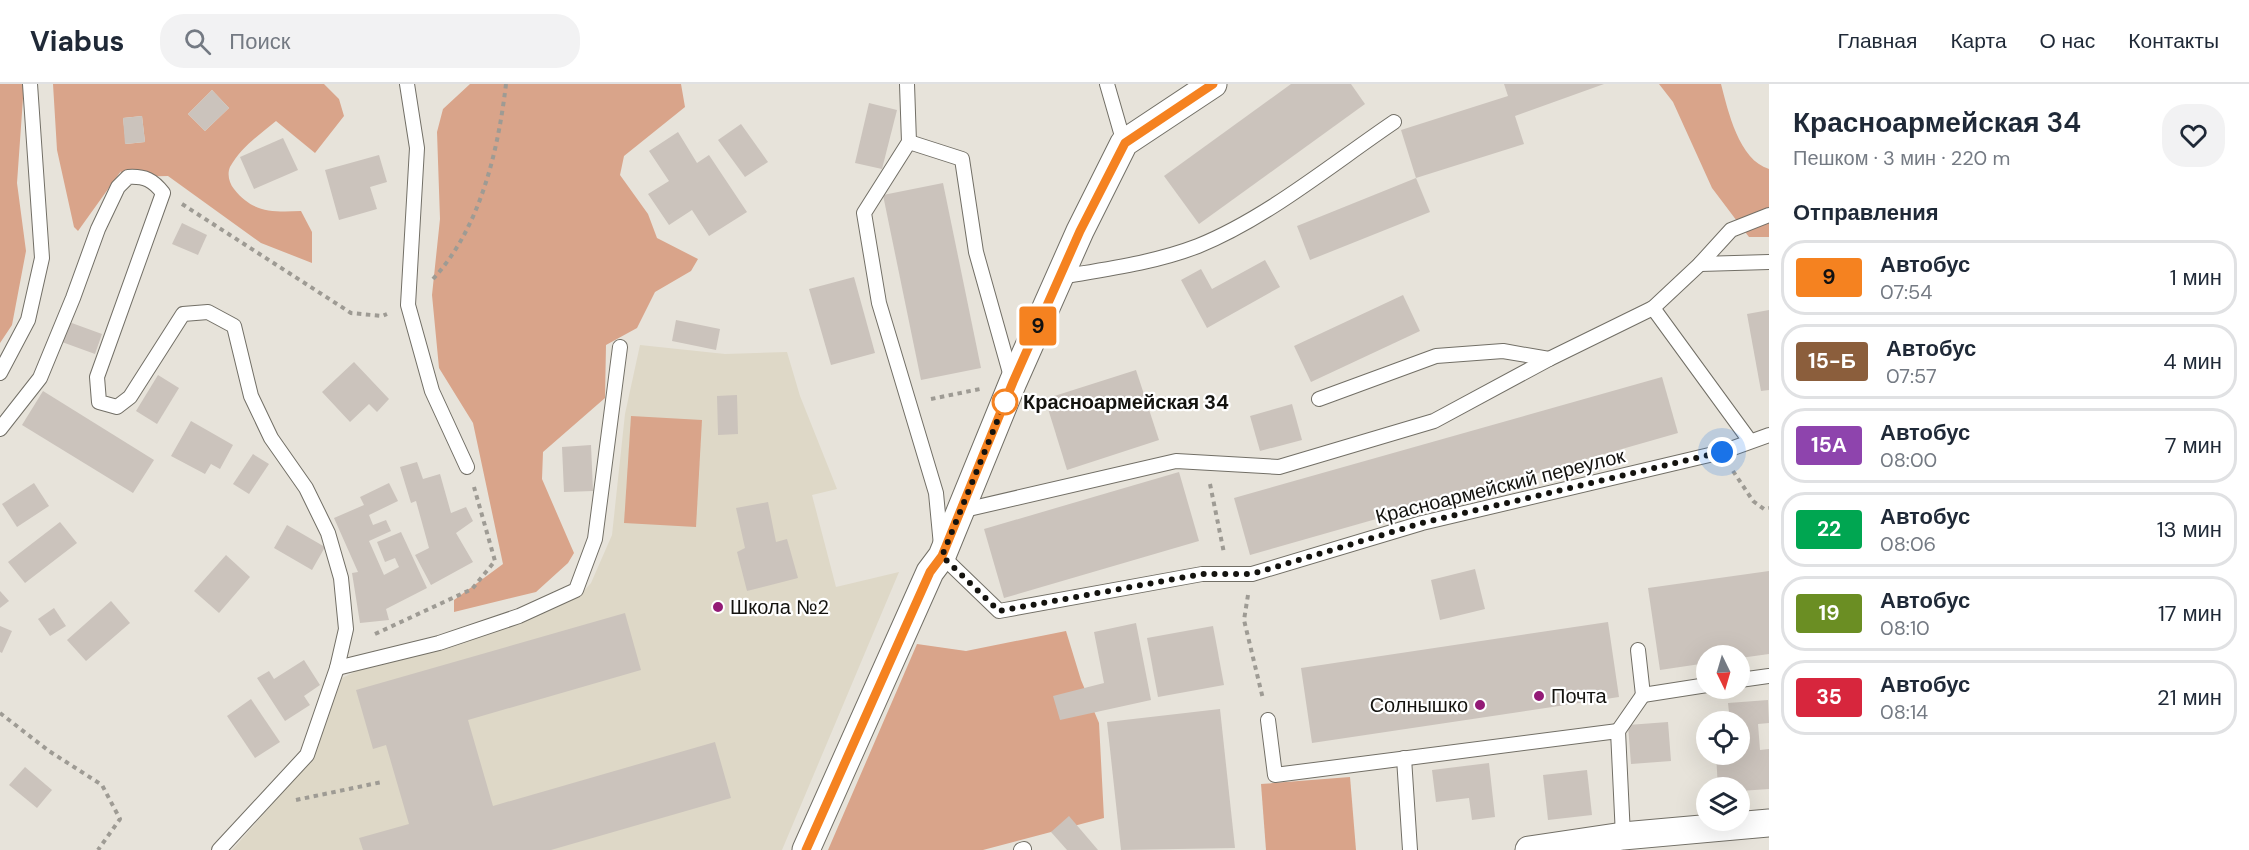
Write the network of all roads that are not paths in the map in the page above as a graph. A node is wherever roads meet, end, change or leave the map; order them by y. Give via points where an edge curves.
1 (30, 84) edge
2 (407, 84) edge
3 (907, 84) edge
4 (1107, 84) edge
5 (1213, 84) edge
6 (1394, 122) dead end
7 (909, 142) junction
8 (1125, 143) junction
9 (1769, 215) edge
10 (1769, 262) edge
11 (1700, 264) junction
12 (1060, 277) junction
13 (1653, 308) junction
14 (620, 347) dead end
15 (1549, 359) junction
16 (0, 373) edge
17 (1013, 382) junction
18 (1319, 399) dead end
19 (0, 429) edge
20 (1769, 435) edge
21 (1750, 441) junction
22 (467, 467) road end
23 (960, 511) junction
24 (942, 556) junction
25 (1638, 650) dead end
26 (337, 668) junction
27 (1769, 676) edge
28 (1750, 679) edge
29 (1696, 687) edge
30 (1643, 695) junction
31 (1268, 720) road end
32 (1618, 731) junction
33 (1404, 758) junction
34 (1769, 823) edge
35 (1623, 836) junction
36 (219, 850) edge
37 (806, 850) edge
38 (1410, 850) edge
39 (1529, 850) edge

1 - 16 lane via 42,258 28,321
2 - 22 lane via 417,148 408,305 432,390
3 - 7 lane
4 - 8 lane
5 - 8 street
6 - 12 lane via 1246,223 1198,246 1152,261
7 - 17 lane via 962,159 976,252
7 - 24 lane via 864,213 879,303 936,493
8 - 12 street
9 - 11 lane via 1731,230
10 - 11 lane
11 - 13 lane
12 - 17 street
13 - 15 lane
13 - 21 lane
14 - 26 lane via 596,538 576,590 519,616 439,643
15 - 18 lane via 1503,351 1436,356
15 - 23 lane via 1434,421 1279,467 1176,461
17 - 23 street
19 - 26 lane via 40,378 118,187 128,177 141,176 155,182 163,193 97,376 99,402 117,407 130,397 183,314 208,312 234,326 251,396 271,438 306,488 328,533 340,578 346,629
20 - 21 lane, Красноармейский переулок
21 - 24 lane, Красноармейский переулок via 1722,452 1422,523 1252,574 1202,574 999,611
23 - 24 street
24 - 37 street via 930,572
25 - 30 lane
26 - 36 lane via 307,755
27 - 28 lane
29 - 30 lane
30 - 32 lane
31 - 33 lane via 1275,775
32 - 33 lane
32 - 35 lane
33 - 38 lane
34 - 35 street
35 - 39 street

